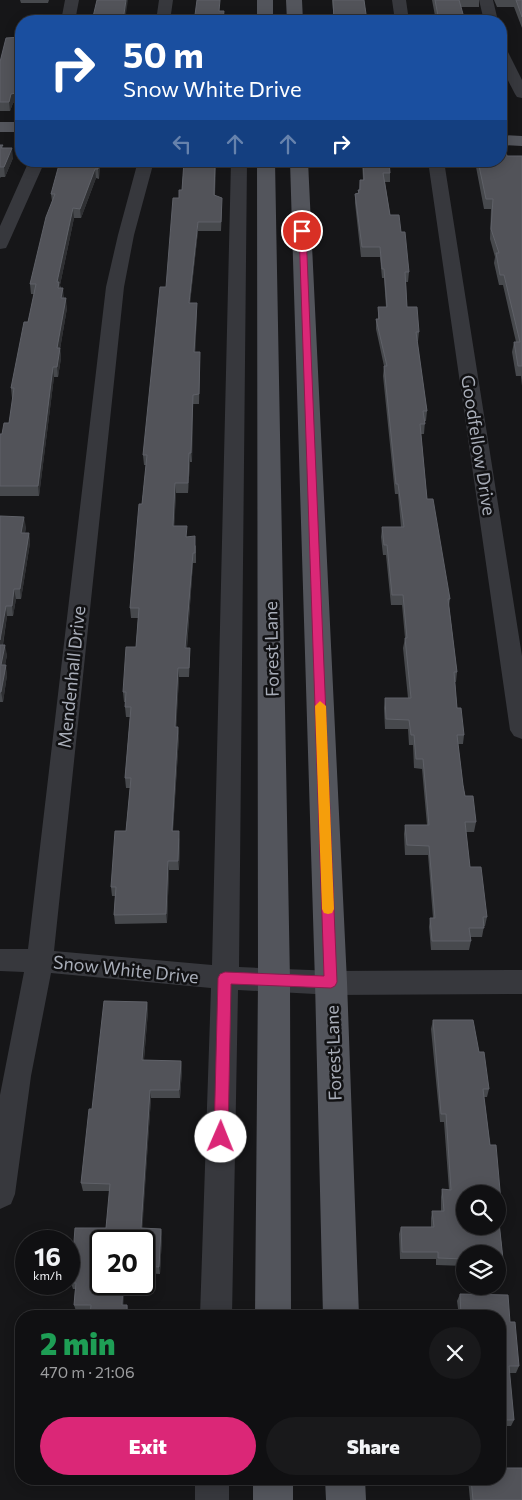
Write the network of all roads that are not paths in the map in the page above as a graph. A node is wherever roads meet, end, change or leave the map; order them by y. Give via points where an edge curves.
1 (72, 0) edge
2 (166, 0) edge
3 (265, 0) edge
4 (294, 0) edge
5 (399, 0) edge
6 (486, 0) edge
7 (69, 15) edge
8 (164, 15) edge
9 (265, 15) edge
10 (295, 15) edge
11 (401, 15) edge
12 (490, 15) edge
13 (507, 64) edge
14 (522, 94) edge
15 (0, 127) edge
16 (15, 127) edge
17 (507, 128) edge
18 (522, 128) edge
19 (0, 139) edge
20 (15, 139) edge
21 (507, 140) edge
22 (522, 140) edge
23 (34, 167) edge
24 (144, 167) edge
25 (239, 167) edge
26 (266, 167) edge
27 (299, 167) edge
28 (437, 167) edge
29 (0, 244) edge
30 (522, 730) edge
31 (0, 960) edge
32 (40, 960) junction
33 (225, 978) junction
34 (274, 981) junction
35 (331, 982) junction
36 (522, 982) edge
37 (0, 1194) edge
38 (216, 1310) edge
39 (273, 1310) edge
40 (341, 1310) edge
41 (212, 1485) edge
42 (273, 1485) edge
43 (345, 1485) edge
44 (212, 1500) edge
45 (273, 1500) edge
46 (346, 1500) edge

1 - 7 street
2 - 8 street
3 - 9 main road
4 - 10 main road
5 - 11 street
6 - 12 street
13 - 14 street
15 - 16 main road
17 - 18 main road
19 - 20 main road
21 - 22 main road
23 - 29 street
24 - 32 street, Mendenhall Drive via 115,287
25 - 33 street
26 - 34 main road, Forest Lane
27 - 35 main road, Forest Lane
28 - 30 street, Goodfellow Drive
31 - 32 street, Snow White Drive
32 - 33 street, Snow White Drive
32 - 37 street, Mendenhall Drive via 17,1076
33 - 34 street, Snow White Drive
33 - 38 street
34 - 35 street, Snow White Drive
34 - 39 main road, Forest Lane
35 - 36 street, Snow White Drive
35 - 40 main road, Forest Lane
41 - 44 street
42 - 45 main road
43 - 46 main road

